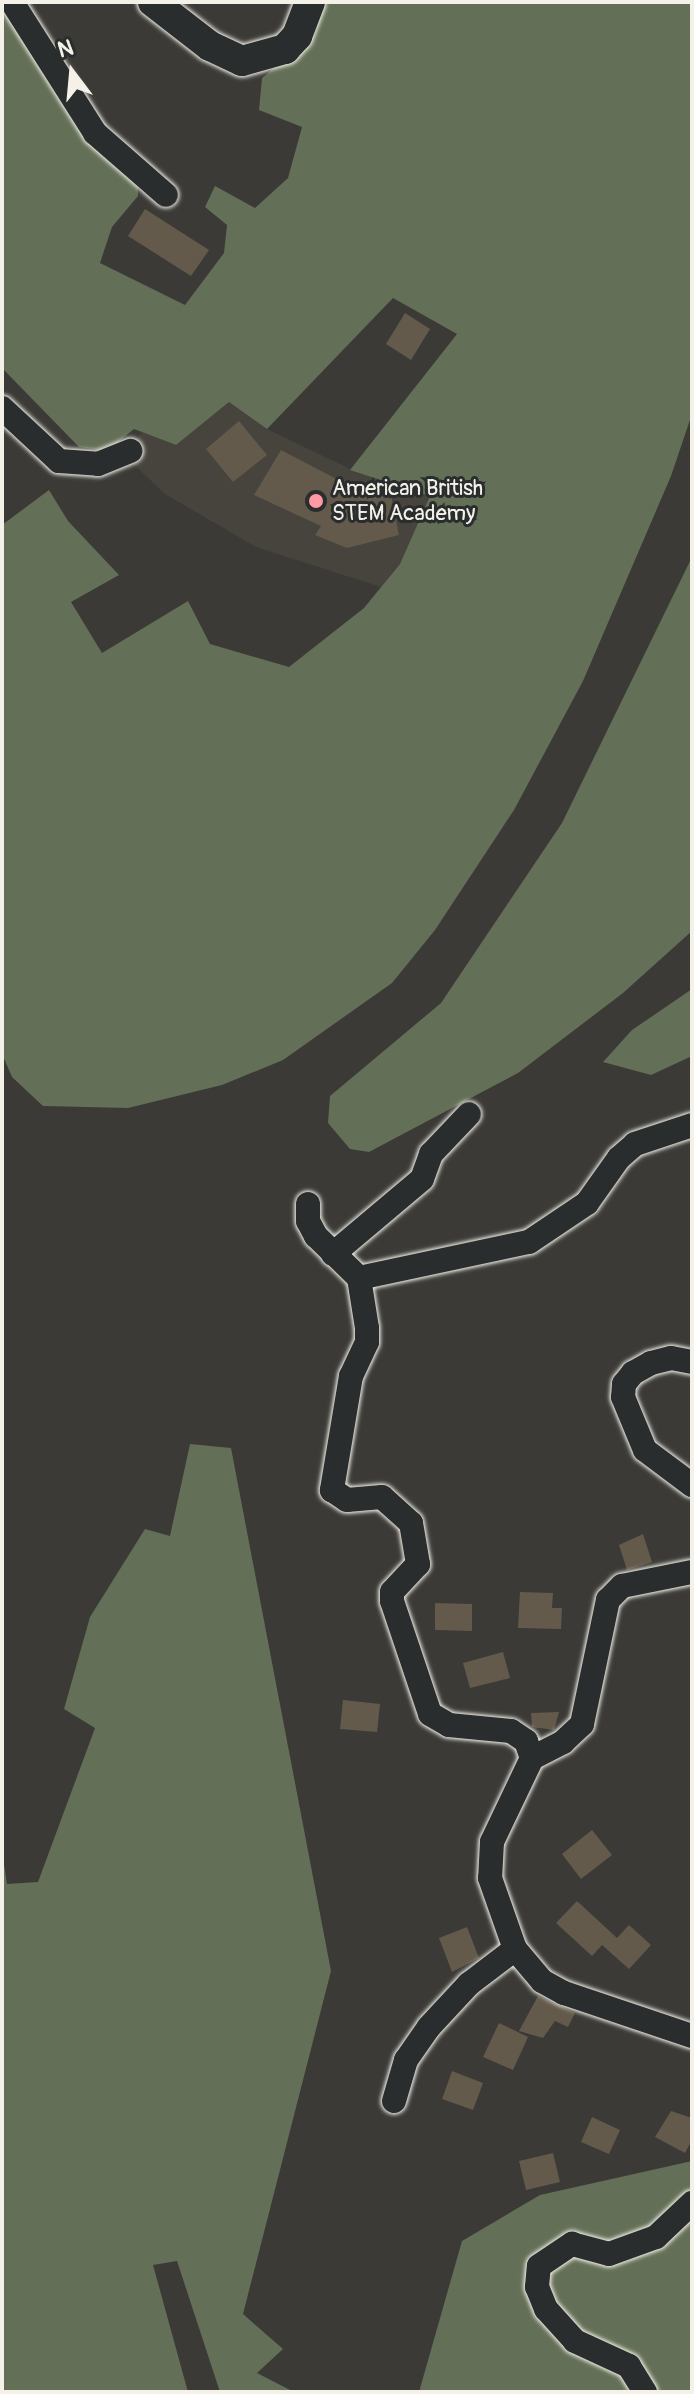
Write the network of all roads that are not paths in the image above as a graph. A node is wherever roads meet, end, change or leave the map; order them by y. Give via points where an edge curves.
1 (12, 2) edge
2 (153, 2) edge
3 (310, 2) edge
4 (166, 195) dead end
5 (2, 408) edge
6 (131, 451) dead end
7 (469, 1114) dead end
8 (692, 1125) edge
9 (308, 1204) dead end
10 (333, 1254) junction
11 (359, 1278) junction
12 (692, 1362) edge
13 (692, 1485) edge
14 (687, 1568) edge
15 (532, 1758) junction
16 (515, 1949) junction
17 (692, 2036) edge
18 (394, 2101) dead end
19 (692, 2203) edge
20 (645, 2392) edge

1 - 4 street via 95,133
2 - 3 main road via 210,46 242,61 285,49 297,36
5 - 6 street via 59,461 98,464
7 - 10 street via 431,1154 422,1179
8 - 11 street via 635,1144 587,1203 529,1242
9 - 10 street via 308,1221
10 - 11 street
11 - 15 street via 367,1342 351,1376 332,1490 347,1500 382,1497 411,1523 418,1564 392,1592 392,1601 430,1714 449,1725 511,1731 526,1741
12 - 13 street via 671,1358 651,1363 633,1373 624,1384 623,1397 645,1450
14 - 15 street via 622,1586 608,1600 582,1724 563,1742
15 - 16 street via 492,1842 490,1878
16 - 17 street via 542,1981 564,1993
16 - 18 street via 469,1984 429,2027 406,2060
19 - 20 street via 656,2237 609,2254 572,2244 539,2266 537,2287 546,2309 575,2341 629,2366

